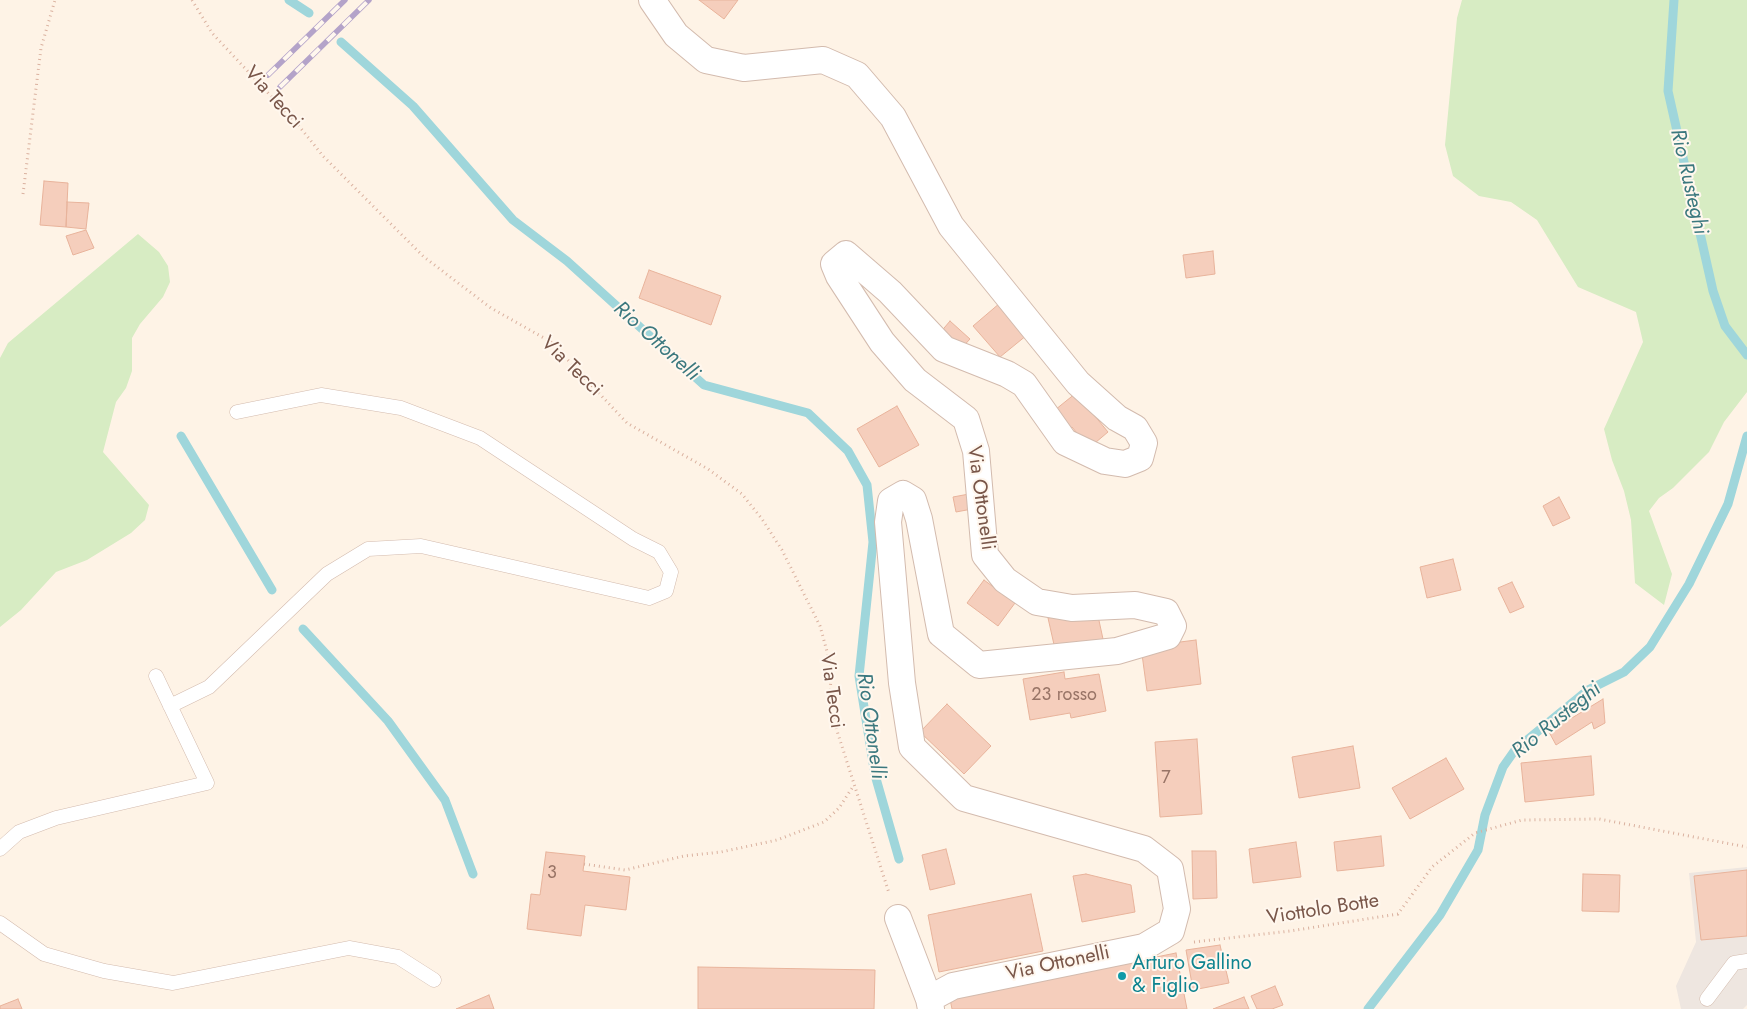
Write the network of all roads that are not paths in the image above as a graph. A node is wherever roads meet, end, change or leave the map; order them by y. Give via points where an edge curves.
1 (652, 0) edge
2 (237, 412) dead end
3 (156, 676) dead end
4 (170, 706) junction
5 (0, 849) edge
6 (898, 918) road end
7 (0, 924) edge
8 (1747, 961) edge
9 (434, 980) dead end
10 (1707, 999) dead end
11 (930, 1004) edge

1 - 11 street, Via Ottonelli via 676,35 706,60 744,68 823,60 858,75 893,117 951,226 1078,382 1116,418 1135,428 1144,443 1140,458 1125,464 1105,461 1065,442 1024,384 944,349 890,292 846,254 834,264 882,342 915,380 966,419 976,451 985,555 1005,580 1037,602 1072,608 1135,605 1166,612 1174,626 1168,636 1117,651 979,665 941,634 913,500 903,494 891,501 888,522 902,683 912,747 964,798 1144,849 1170,869 1177,909 1171,931 1144,947 953,986
2 - 4 lane via 321,395 401,408 480,438 633,540 659,552 672,572 666,591 650,598 421,546 368,549 327,574 209,687
3 - 4 lane
4 - 5 lane via 206,782 56,818 19,832
6 - 11 street
7 - 9 lane via 44,954 104,971 173,983 349,948 398,957
8 - 10 lane via 1734,963

